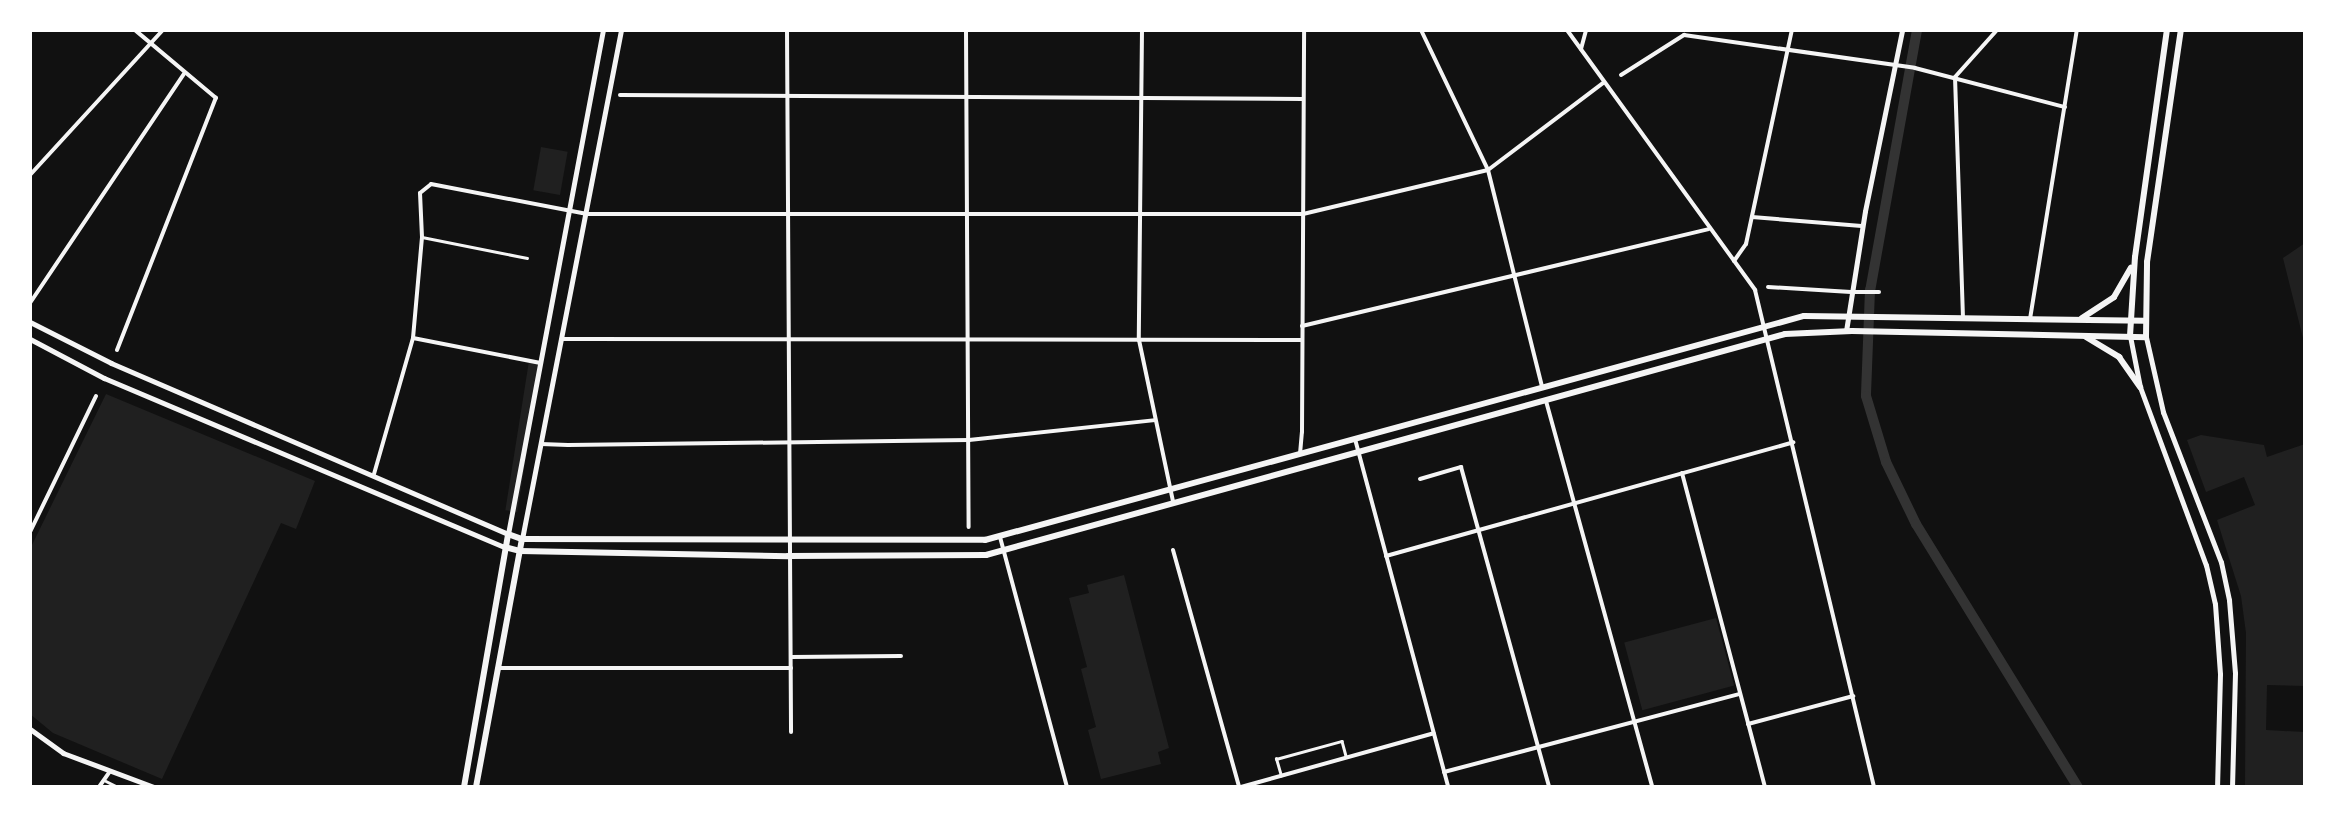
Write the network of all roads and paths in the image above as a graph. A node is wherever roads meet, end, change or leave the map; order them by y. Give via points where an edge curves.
1 (134, 30) edge
2 (163, 30) edge
3 (603, 30) edge
4 (620, 30) edge
5 (788, 30) edge
6 (966, 30) edge
7 (1142, 30) edge
8 (1304, 30) edge
9 (1421, 30) edge
10 (1568, 30) edge
11 (1586, 30) edge
12 (1792, 30) edge
13 (1902, 30) edge
14 (1997, 30) edge
15 (2078, 30) edge
16 (2167, 30) edge
17 (2181, 30) edge
18 (1684, 32) edge
19 (150, 44) junction
20 (1581, 49) junction
21 (1788, 51) junction
22 (1894, 64) junction
23 (184, 73) junction
24 (1621, 75) dead end
25 (1955, 76) junction
26 (1604, 83) junction
27 (608, 95) junction
28 (788, 96) junction
29 (966, 97) junction
30 (1142, 98) junction
31 (1304, 99) junction
32 (2065, 107) junction
33 (1488, 170) junction
34 (30, 174) edge
35 (570, 211) junction
36 (587, 214) junction
37 (788, 214) junction
38 (967, 214) junction
39 (1140, 214) junction
40 (1303, 214) junction
41 (1752, 218) junction
42 (1862, 226) junction
43 (1710, 229) junction
44 (422, 236) junction
45 (2134, 257) junction
46 (527, 258) dead end
47 (1734, 260) junction
48 (1513, 276) junction
49 (1754, 290) junction
50 (1853, 292) junction
51 (1878, 292) dead end
52 (30, 303) edge
53 (1850, 315) junction
54 (1962, 318) junction
55 (2030, 319) junction
56 (2079, 320) junction
57 (2129, 321) junction
58 (2145, 321) junction
59 (30, 322) edge
60 (1766, 323) junction
61 (1302, 326) junction
62 (1849, 331) junction
63 (2080, 334) junction
64 (2130, 336) junction
65 (2146, 337) junction
66 (413, 338) junction
67 (1768, 338) junction
68 (30, 339) edge
69 (562, 339) junction
70 (788, 339) junction
71 (968, 340) junction
72 (1138, 340) junction
73 (1302, 340) junction
74 (117, 350) dead end
75 (541, 363) junction
76 (1542, 387) junction
77 (2140, 387) junction
78 (96, 396) dead end
79 (1546, 401) junction
80 (1155, 420) junction
81 (1355, 438) junction
82 (969, 440) junction
83 (789, 442) junction
84 (1793, 442) junction
85 (541, 444) junction
86 (1358, 452) junction
87 (1300, 454) junction
88 (1682, 473) junction
89 (374, 474) junction
90 (1420, 479) dead end
91 (1170, 489) junction
92 (1174, 504) junction
93 (1574, 504) junction
94 (1477, 530) junction
95 (30, 532) edge
96 (508, 534) junction
97 (1000, 537) junction
98 (522, 539) junction
99 (788, 539) junction
100 (969, 540) junction
101 (505, 546) junction
102 (1173, 550) dead end
103 (520, 552) junction
104 (1004, 552) junction
105 (788, 556) junction
106 (1386, 556) junction
107 (902, 656) dead end
108 (790, 657) junction
109 (498, 668) junction
110 (790, 668) junction
111 (1740, 694) junction
112 (1853, 696) junction
113 (1634, 722) junction
114 (2218, 723) junction
115 (2232, 723) junction
116 (1748, 724) junction
117 (30, 730) edge
118 (790, 732) dead end
119 (1434, 733) junction
120 (1538, 747) junction
121 (1347, 757) junction
122 (110, 771) junction
123 (1444, 772) junction
124 (1281, 776) junction
125 (104, 780) junction
126 (98, 787) edge
127 (118, 787) edge
128 (154, 787) edge
129 (464, 787) edge
130 (476, 787) edge
131 (1067, 787) edge
132 (1239, 787) edge
133 (1448, 787) edge
134 (1549, 787) edge
135 (1652, 787) edge
136 (1765, 787) edge
137 (1874, 787) edge
138 (2217, 787) edge
139 (2232, 787) edge

1 - 19 street
2 - 19 street
3 - 35 street
4 - 27 street
5 - 28 street
6 - 29 street
7 - 30 street
8 - 31 street
9 - 33 street
10 - 20 street
11 - 20 street
12 - 21 street
13 - 22 street
14 - 25 street
15 - 32 street
16 - 45 main road
17 - 58 main road via 2147,262
18 - 21 street
18 - 24 street
19 - 23 street
19 - 34 street
20 - 26 street
21 - 22 street
21 - 41 street
22 - 25 street
22 - 42 street
23 - 52 street
23 - 74 street via 216,98
25 - 32 street
25 - 54 street
26 - 33 street
26 - 43 street
27 - 28 street
27 - 36 street
28 - 29 street
28 - 37 street
29 - 30 street
29 - 38 street
30 - 31 street
30 - 39 street
31 - 40 street
32 - 55 street
33 - 40 street
33 - 48 street
35 - 36 street
35 - 44 street via 431,184 420,193
35 - 75 street
36 - 37 street
36 - 69 street
37 - 38 street
37 - 70 street
38 - 39 street
38 - 71 street
39 - 40 street
39 - 72 street
40 - 61 street
41 - 42 street
41 - 47 street
42 - 50 street
43 - 47 street
43 - 48 street
44 - 46 lane
44 - 66 street
45 - 56 main road via 2114,298
45 - 57 main road
47 - 49 street
48 - 61 street
48 - 76 street
49 - 50 street
49 - 60 street
50 - 51 street
50 - 53 street
53 - 54 main road
53 - 60 main road
53 - 62 street
54 - 55 main road
55 - 56 main road
56 - 57 main road
57 - 58 main road
57 - 64 main road
58 - 65 main road
59 - 89 street via 111,364
60 - 67 street
60 - 76 main road
61 - 73 street
62 - 63 main road
62 - 67 main road
63 - 64 main road
63 - 77 main road via 2109,348
64 - 65 main road
64 - 77 street
65 - 115 street via 2163,412 2221,562 2234,634
66 - 75 street
66 - 89 street
67 - 79 main road
67 - 84 street
68 - 101 street via 104,378
69 - 70 street
69 - 85 street
70 - 71 street
70 - 83 street
71 - 72 street
71 - 82 street
72 - 73 street
72 - 80 street
73 - 87 street
75 - 96 street
76 - 81 main road
77 - 114 street via 2206,565 2215,604
78 - 95 street
79 - 86 main road
79 - 93 street
80 - 82 street
80 - 91 street
81 - 86 street
81 - 87 main road
82 - 83 street
82 - 100 street
83 - 85 street
83 - 99 street
84 - 88 street
84 - 112 street
85 - 98 street
86 - 92 main road
86 - 106 street
87 - 91 main road
88 - 93 street
88 - 111 street
89 - 96 street
90 - 94 street via 1461,467
91 - 92 street
91 - 97 main road
92 - 104 main road
93 - 94 street
93 - 113 street
94 - 106 street
94 - 120 street
96 - 98 main road
96 - 101 main road
97 - 100 main road
97 - 104 street
98 - 99 main road
98 - 103 main road
99 - 100 main road
99 - 105 street
101 - 103 main road
101 - 129 main road
102 - 132 street
103 - 105 main road
103 - 109 main road
104 - 105 main road
104 - 131 street
105 - 108 street
106 - 119 street
107 - 108 street
108 - 110 street
109 - 110 street
109 - 130 main road
110 - 118 street
111 - 113 street
111 - 116 street
112 - 116 street
112 - 137 street
113 - 120 street
113 - 135 street
114 - 115 street
114 - 138 street
115 - 139 street
116 - 136 street
117 - 122 street
119 - 121 street
119 - 123 street
120 - 123 street
120 - 134 street
121 - 124 street
121 - 124 lane via 1342,741 1293,754 1276,759
122 - 125 street
122 - 128 street
123 - 133 street
124 - 132 street
125 - 126 street
125 - 127 lane

